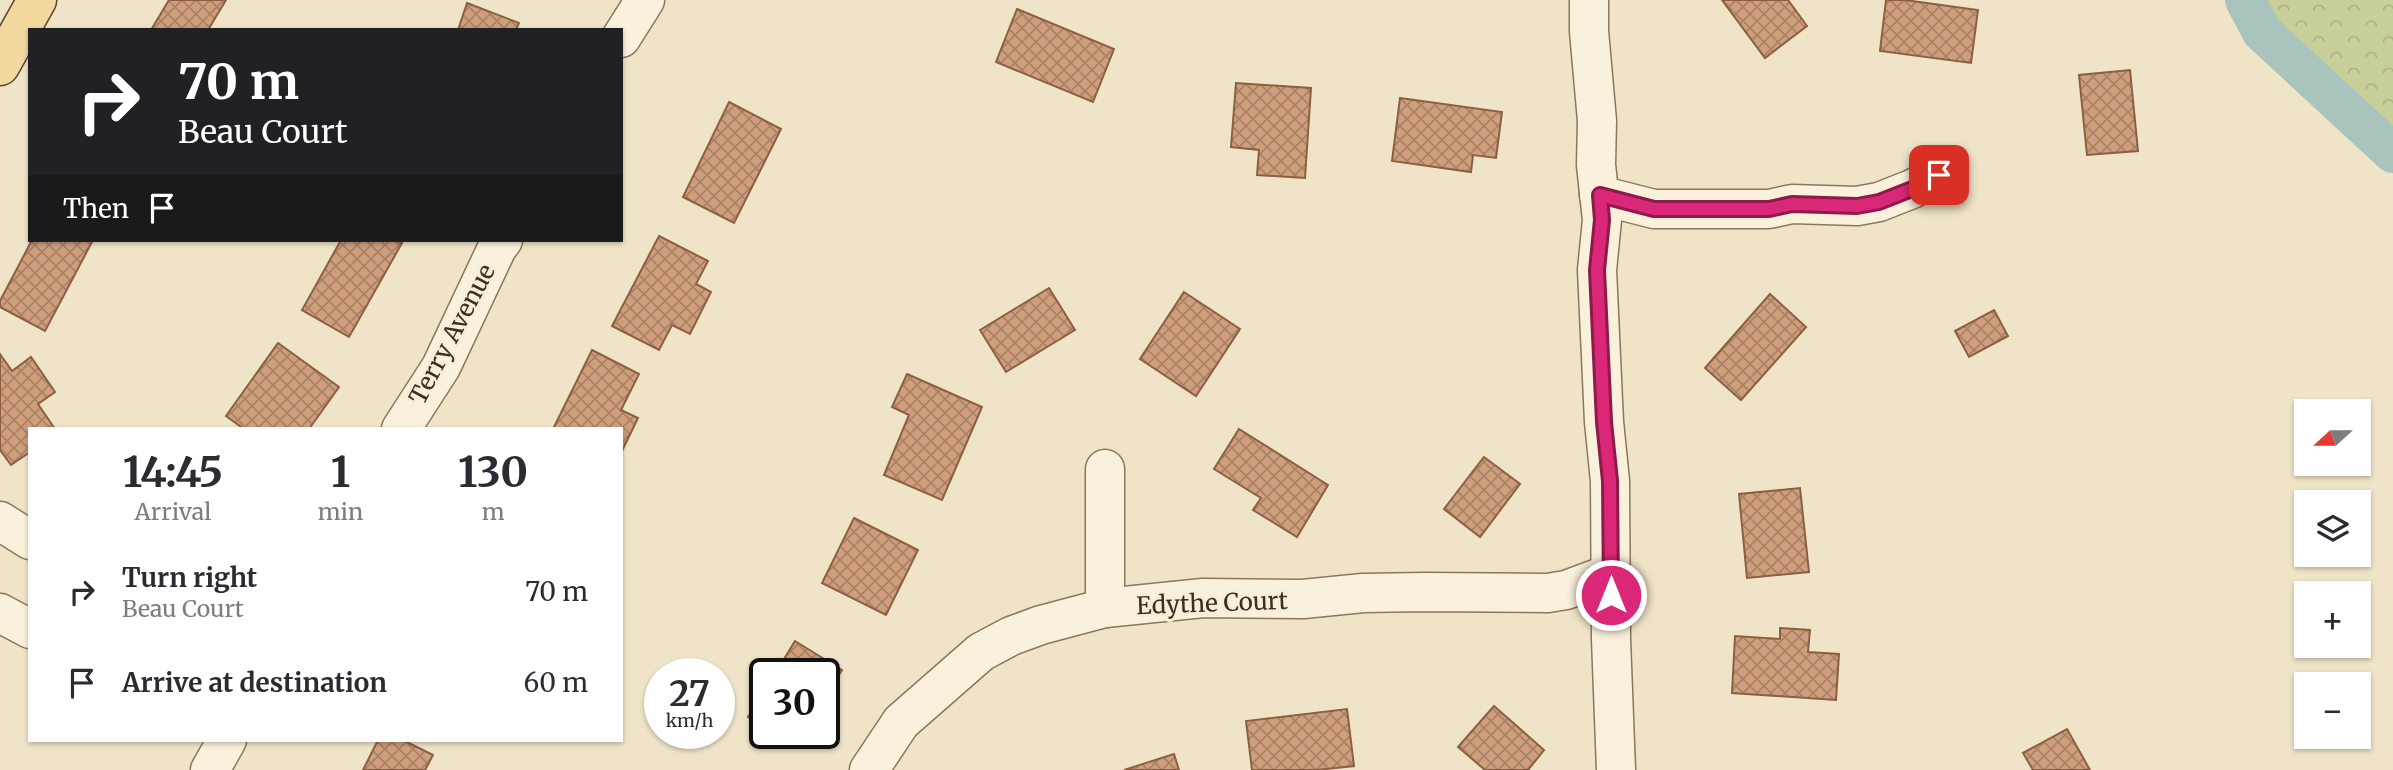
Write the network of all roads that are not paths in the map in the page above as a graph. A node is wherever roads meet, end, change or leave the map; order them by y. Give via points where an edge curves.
1 (37, 0) edge
2 (645, 0) edge
3 (1589, 0) edge
4 (623, 35) edge
5 (0, 66) edge
6 (1939, 175) dead end
7 (1600, 195) junction
8 (502, 242) edge
9 (402, 427) edge
10 (1105, 469) dead end
11 (0, 521) edge
12 (28, 539) edge
13 (1612, 573) junction
14 (1105, 608) junction
15 (0, 613) edge
16 (28, 628) edge
17 (869, 770) edge
18 (1616, 770) edge

1 - 5 main road
2 - 4 street
3 - 7 street
6 - 7 street via 1879,202 1857,206 1654,209
7 - 13 street via 1597,270
8 - 9 street, Terry Avenue via 440,367
10 - 14 street
11 - 12 street
13 - 14 street, Edythe Court via 1548,593 1203,598
13 - 18 street
14 - 17 street, Edythe Court via 1041,625 981,652 901,722
15 - 16 street

